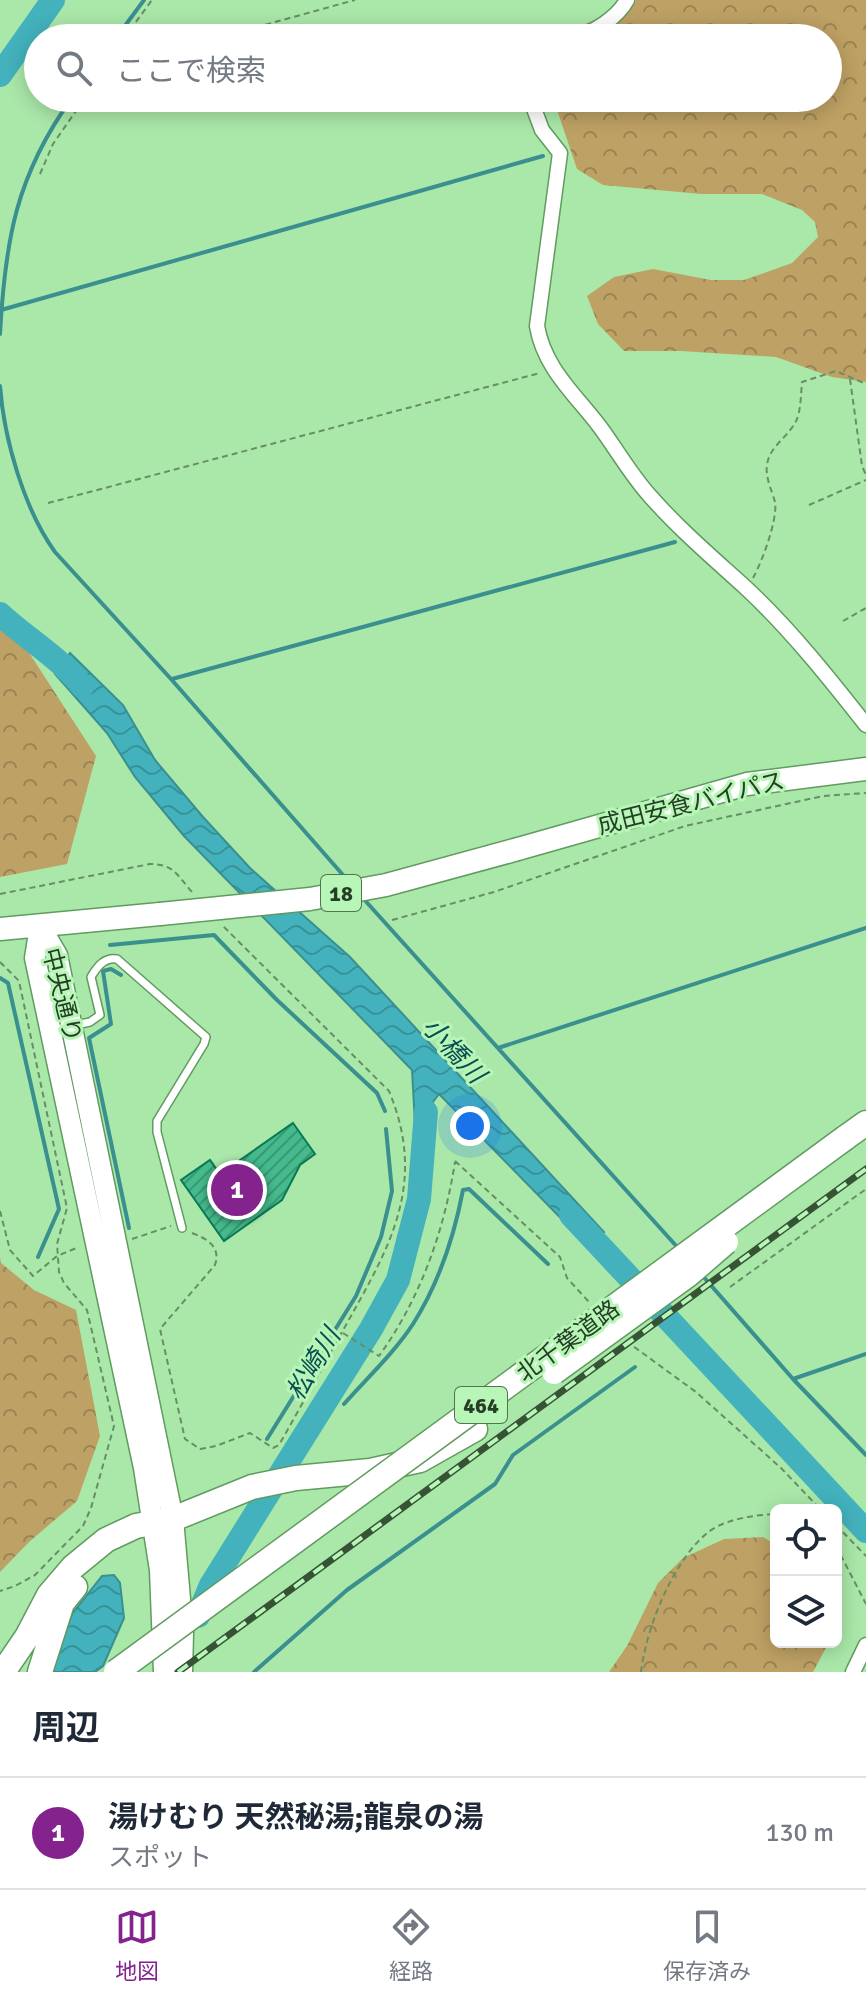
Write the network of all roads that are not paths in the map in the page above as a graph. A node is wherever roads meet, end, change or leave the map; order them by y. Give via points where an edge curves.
1 (627, 0) edge
2 (602, 24) edge
3 (535, 112) edge
4 (866, 725) edge
5 (866, 769) edge
6 (40, 926) junction
7 (0, 929) edge
8 (70, 1027) junction
9 (49, 1031) junction
10 (866, 1123) edge
11 (845, 1138) junction
12 (182, 1228) road end
13 (163, 1520) junction
14 (169, 1569) junction
15 (866, 1645) edge
16 (3, 1672) edge
17 (40, 1672) edge
18 (116, 1672) edge
19 (164, 1672) edge
20 (182, 1672) edge
21 (853, 1672) edge

1 - 2 street
3 - 4 street via 560,153 537,326 552,368 648,494 821,668
5 - 6 main road, 成田安食バイパス / 18, bridge via 747,784 371,888
6 - 7 main road, 18
6 - 8 street, 中央通り via 57,955
6 - 9 street, 中央通り via 35,958
8 - 9 lane
8 - 12 lane via 100,1015 91,977 110,958 206,1037 157,1121
8 - 13 street, 中央通り via 117,1242
9 - 13 street, 中央通り via 144,1468
10 - 11 highway, 北千葉道路 / 464
11 - 13 highway, bridge via 689,1274 451,1444 420,1460 370,1471 252,1487
11 - 18 highway, 北千葉道路 / 464, bridge
13 - 14 street, 中央通り
13 - 16 highway via 106,1540 73,1567 49,1595
13 - 17 highway via 85,1573 62,1603
14 - 19 street, 中央通り
14 - 20 street, 中央通り via 183,1633
15 - 21 street

